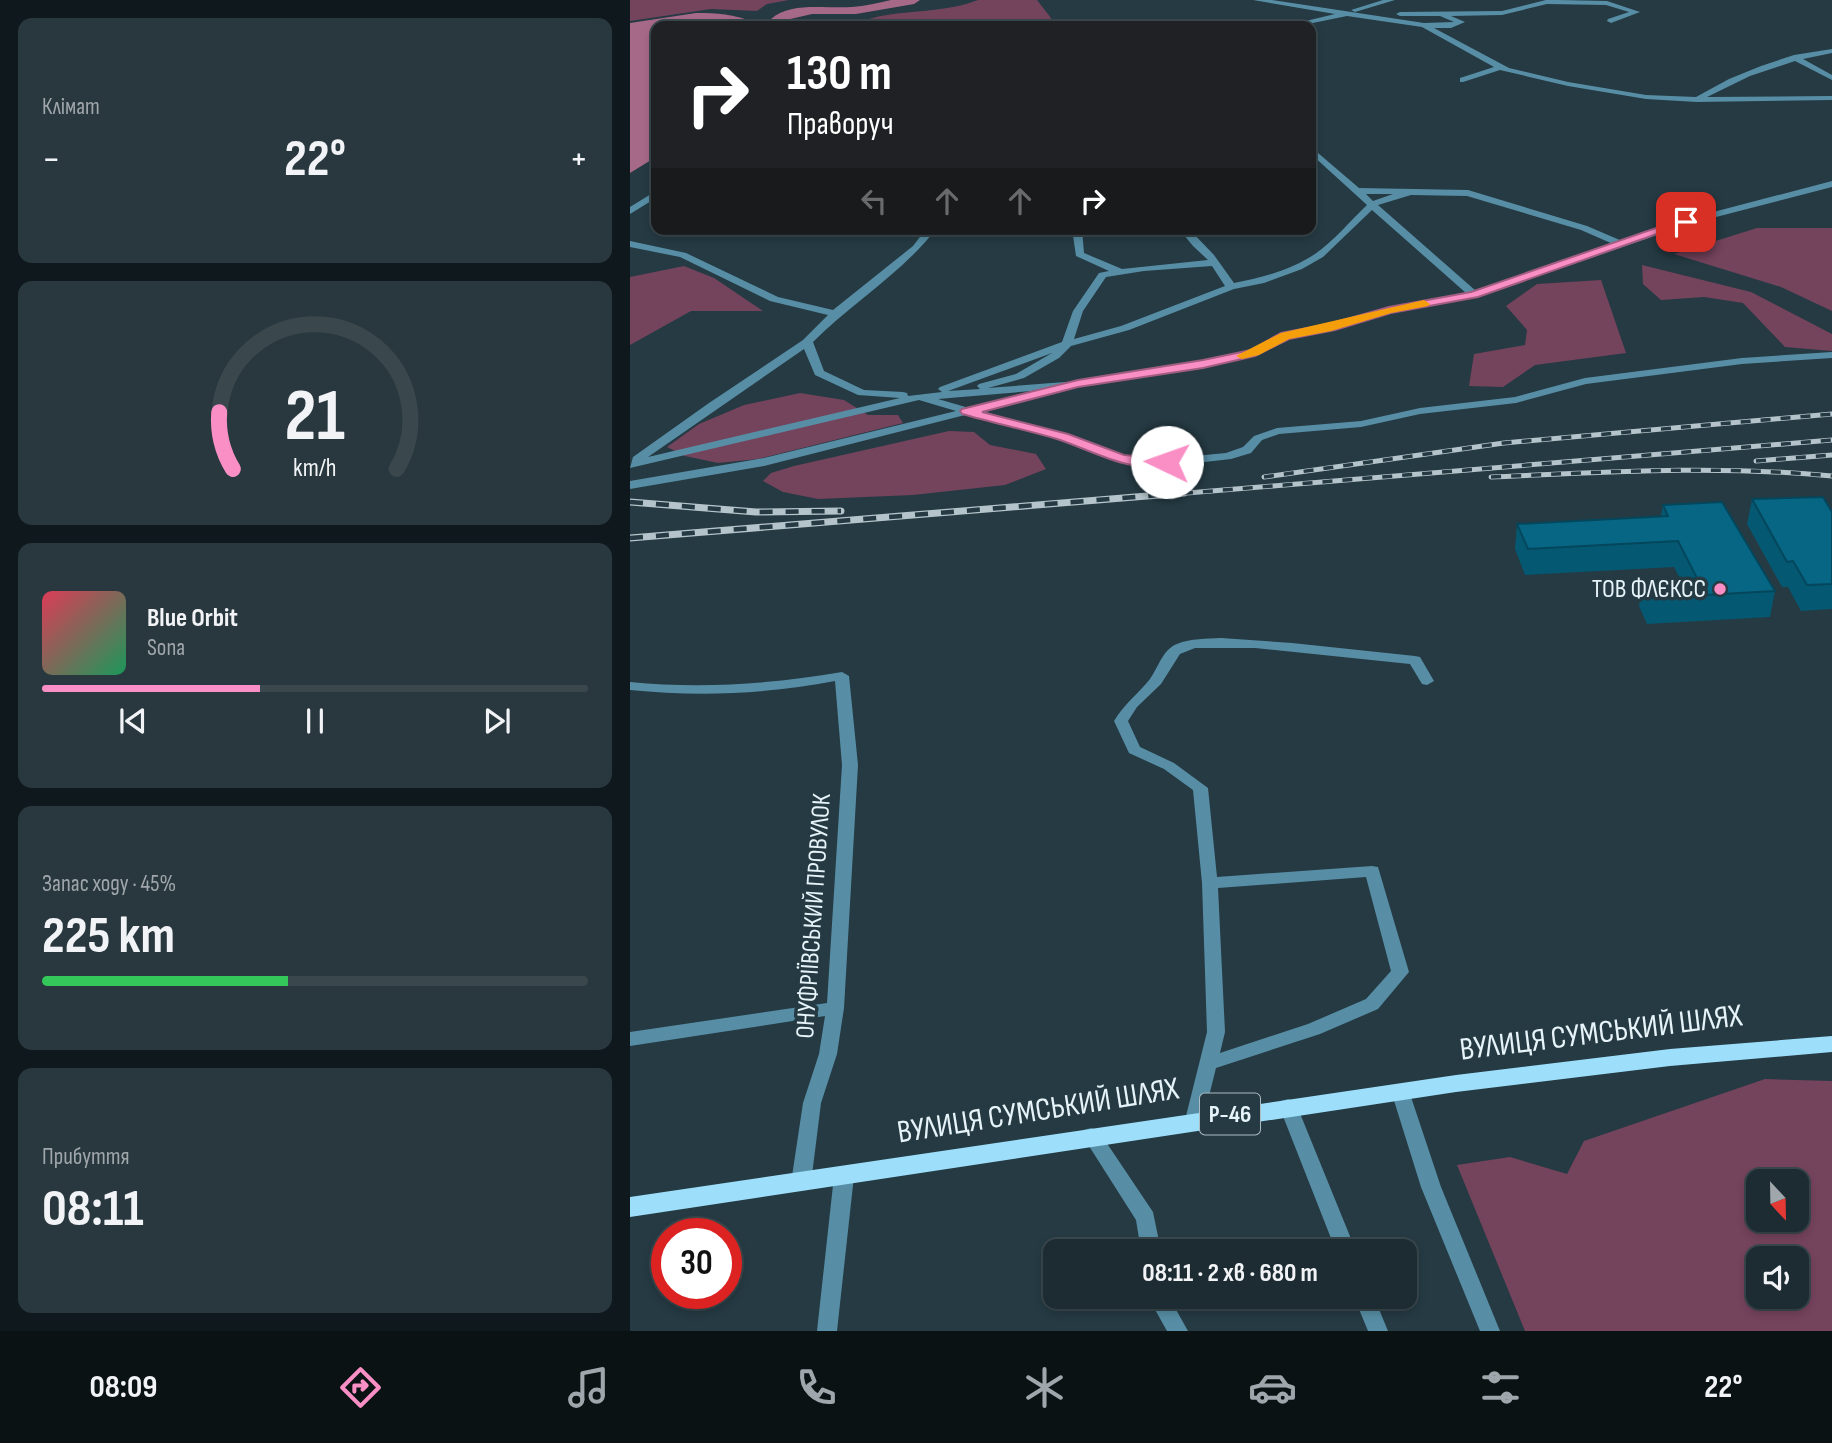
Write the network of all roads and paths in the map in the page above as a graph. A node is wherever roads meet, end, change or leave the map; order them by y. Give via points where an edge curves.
1 (1257, 0) edge
2 (1391, 0) edge
3 (1552, 1) edge
4 (1345, 12) junction
5 (1364, 14) junction
6 (1443, 15) junction
7 (1309, 21) edge
8 (1611, 21) dead end
9 (1424, 25) junction
10 (1832, 51) edge
11 (1794, 57) junction
12 (1502, 68) junction
13 (1832, 78) edge
14 (1464, 80) dead end
15 (1832, 98) edge
16 (1697, 100) junction
17 (1316, 154) edge
18 (1832, 184) edge
19 (1358, 191) junction
20 (1410, 192) junction
21 (651, 197) edge
22 (1373, 204) junction
23 (630, 211) edge
24 (926, 235) edge
25 (1077, 235) edge
26 (1189, 235) edge
27 (630, 244) edge
28 (1624, 245) junction
29 (1214, 263) junction
30 (1122, 271) junction
31 (1231, 287) junction
32 (1474, 295) junction
33 (835, 314) junction
34 (807, 342) junction
35 (1067, 344) junction
36 (1832, 355) edge
37 (1078, 384) junction
38 (919, 397) junction
39 (967, 411) junction
40 (631, 465) edge
41 (630, 485) edge
42 (1427, 681) dead end
43 (630, 686) edge
44 (1210, 883) junction
45 (835, 1008) junction
46 (630, 1039) edge
47 (1832, 1044) edge
48 (1208, 1064) junction
49 (1400, 1091) junction
50 (1288, 1106) junction
51 (1194, 1120) junction
52 (1091, 1135) junction
53 (844, 1176) junction
54 (801, 1183) junction
55 (630, 1207) edge
56 (1149, 1239) edge
57 (1341, 1239) edge
58 (1165, 1309) edge
59 (1369, 1309) edge
60 (827, 1331) edge
61 (1178, 1331) edge
62 (1378, 1331) edge
63 (1490, 1331) edge

1 - 4 street
2 - 4 street
3 - 6 street via 1502,13 1455,11
3 - 8 street via 1607,4 1636,12
4 - 5 street
4 - 7 street
5 - 6 street
5 - 9 street
6 - 9 street via 1461,22
9 - 12 street
10 - 11 street
11 - 13 street
11 - 16 street via 1733,78
12 - 14 street
12 - 16 street via 1633,95
15 - 16 street
17 - 19 street
18 - 28 street via 1686,222
19 - 20 street
19 - 22 street
20 - 22 street
20 - 28 street via 1468,193
21 - 23 street
22 - 31 street via 1320,255 1260,281
22 - 32 street
24 - 33 street via 908,256
25 - 30 street via 1079,254
26 - 29 street
27 - 33 street via 683,255 774,299
28 - 32 street
29 - 30 street
29 - 31 street
30 - 35 street via 1098,279 1078,311
31 - 35 street via 1125,328
32 - 37 street via 1286,336 1255,353
33 - 34 street
34 - 38 street via 819,373 840,385 862,393
34 - 40 street
35 - 38 street via 1020,376
36 - 39 street via 1742,361 1586,381 1516,400 1348,416 1277,431 1258,438 1247,450 1227,456 1152,464 1121,459 1063,437
37 - 38 street
37 - 39 street
38 - 39 street
38 - 40 street
39 - 41 street via 764,462
42 - 44 street via 1415,660 1217,641 1181,646 1154,684 1131,702 1121,721 1134,750 1169,766 1200,788
43 - 45 street, ОНУФРІЇВСЬКИЙ ПРОВУЛОК via 739,691 842,676 850,765
44 - 48 street via 1216,1032
44 - 48 street via 1372,871 1400,972 1372,1004 1314,1030
45 - 46 street
45 - 54 street, ОНУФРІЇВСЬКИЙ ПРОВУЛОК via 828,1054 812,1103
47 - 49 main road, ВУЛИЦЯ СУМСЬКИЙ ШЛЯХ / Р-46 via 1551,1070
48 - 51 street
49 - 50 main road, ВУЛИЦЯ СУМСЬКИЙ ШЛЯХ / Р-46
49 - 63 street via 1431,1187
50 - 51 main road, ВУЛИЦЯ СУМСЬКИЙ ШЛЯХ / Р-46
50 - 57 street
51 - 52 main road, ВУЛИЦЯ СУМСЬКИЙ ШЛЯХ / Р-46
52 - 53 main road, ВУЛИЦЯ СУМСЬКИЙ ШЛЯХ / Р-46
52 - 56 street via 1146,1218
53 - 54 main road, ВУЛИЦЯ СУМСЬКИЙ ШЛЯХ / Р-46
53 - 60 street
54 - 55 main road, ВУЛИЦЯ СУМСЬКИЙ ШЛЯХ / Р-46
58 - 61 street
59 - 62 street

